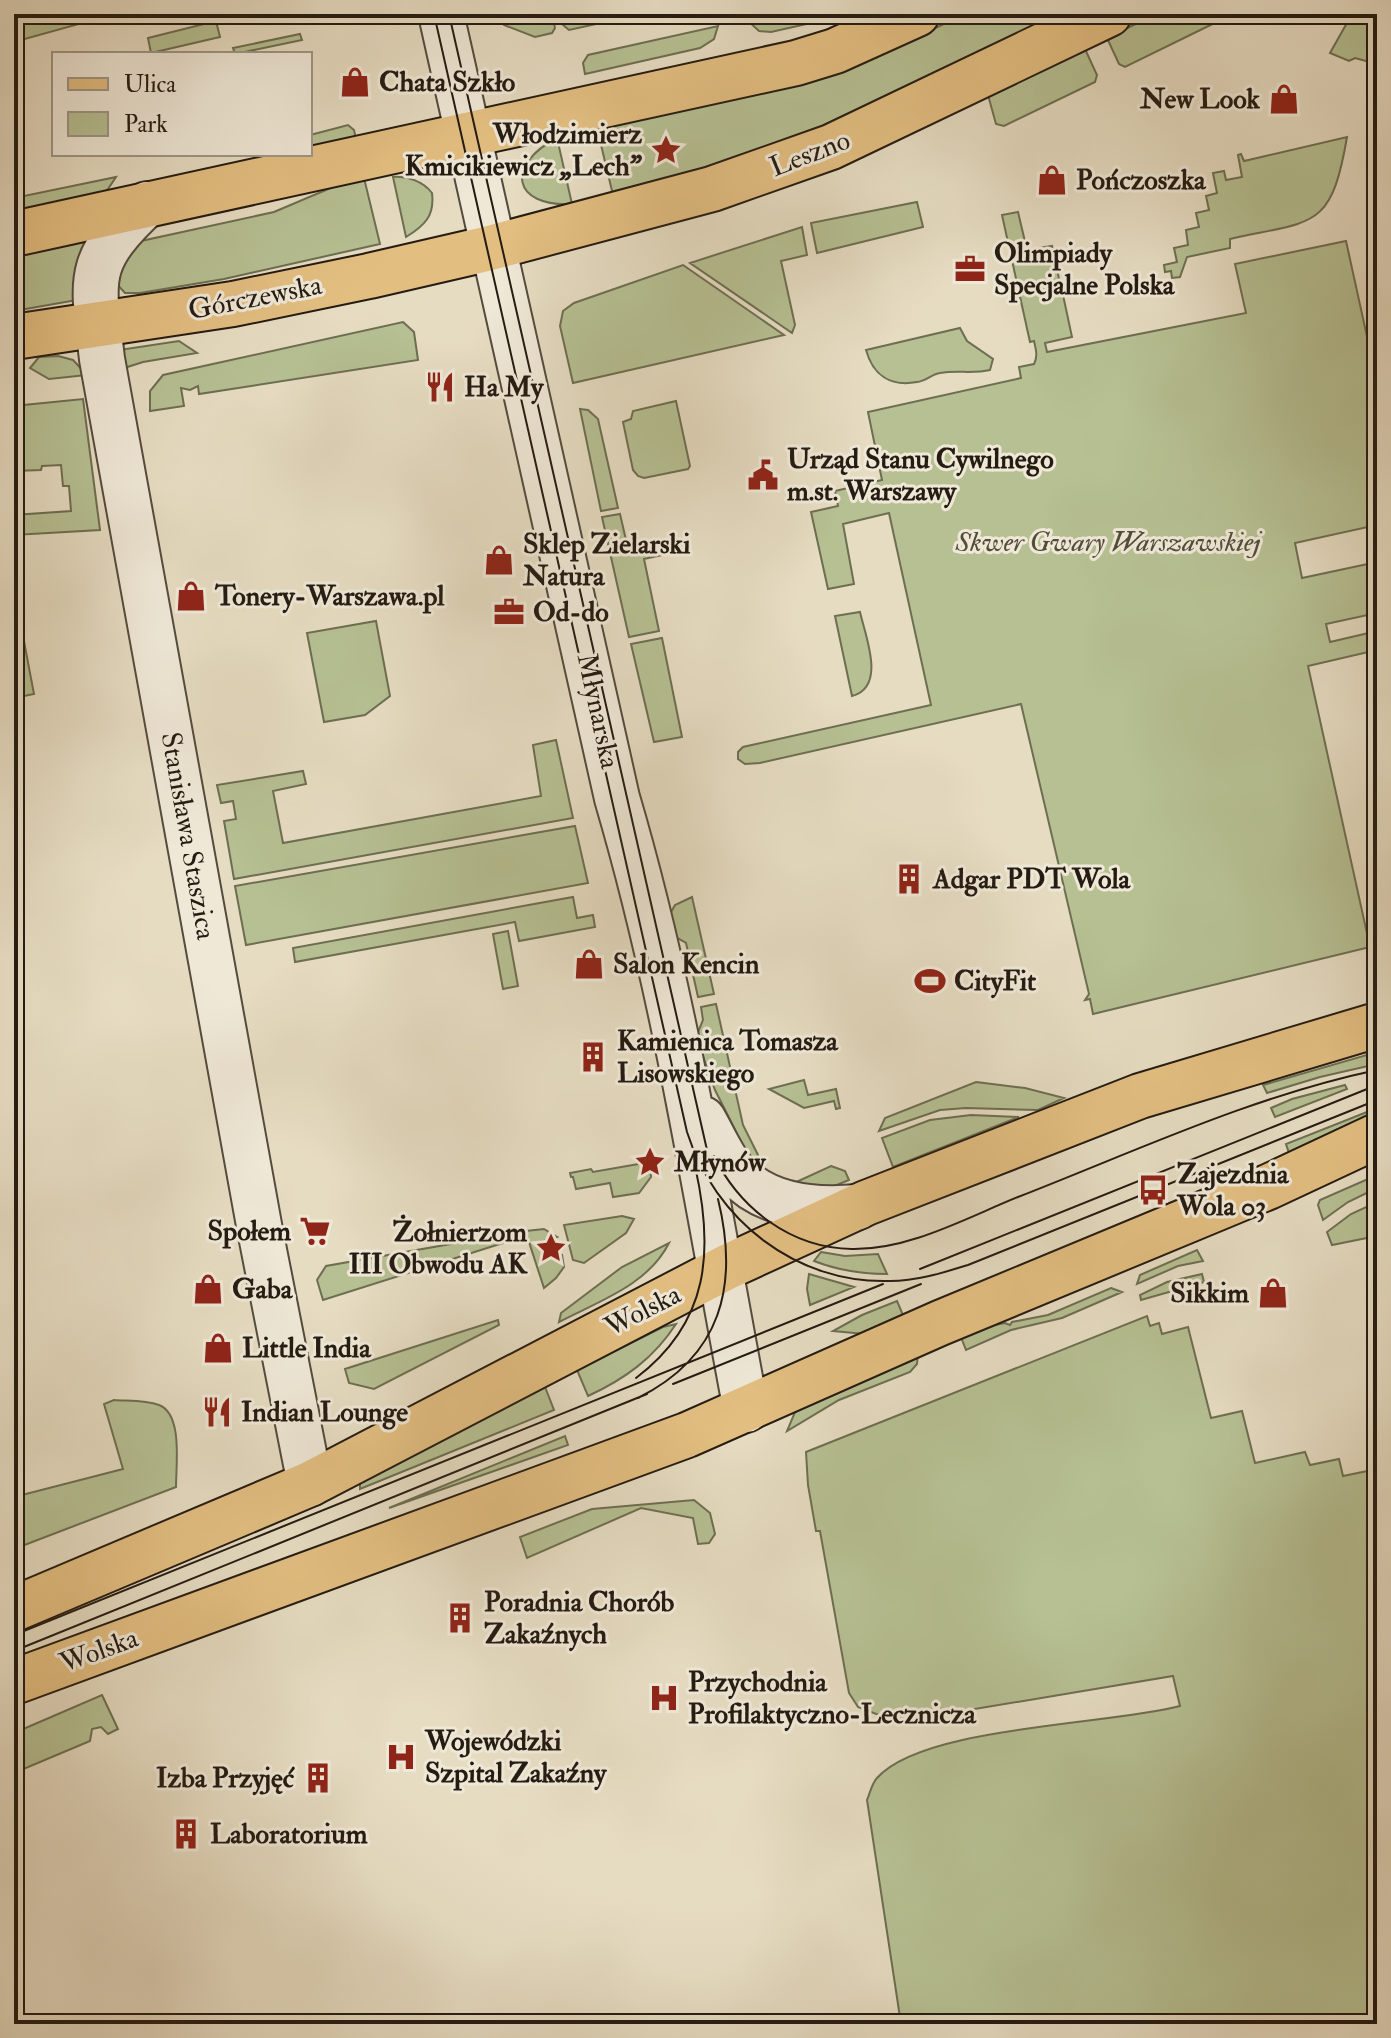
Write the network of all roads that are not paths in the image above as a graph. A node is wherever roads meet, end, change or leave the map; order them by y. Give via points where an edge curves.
1 (441, 14) edge
2 (917, 14) edge
3 (1109, 14) edge
4 (469, 135) junction
5 (147, 204) junction
6 (14, 234) edge
7 (493, 247) junction
8 (98, 325) junction
9 (14, 337) edge
10 (1377, 1025) edge
11 (685, 1081) junction
12 (1377, 1136) edge
13 (858, 1207) junction
14 (720, 1271) junction
15 (746, 1410) junction
16 (310, 1484) junction
17 (14, 1609) edge
18 (14, 1682) edge

1 - 4 street, Młynarska
2 - 4 main road via 818,58
3 - 7 main road, Leszno via 803,158 671,201
4 - 5 main road
4 - 7 street, Młynarska
5 - 6 main road
5 - 8 street, Stanisława Staszica via 119,230 97,268
7 - 8 main road, Górczewska via 233,304
7 - 11 street, Młynarska
8 - 9 main road, Górczewska
8 - 16 street, Stanisława Staszica
10 - 13 main road, Wolska via 1082,1117
11 - 13 street via 726,1160 748,1184 796,1206
11 - 14 street, Młynarska
12 - 15 main road, Wolska
13 - 14 main road, Wolska
14 - 15 street, Młynarska
14 - 16 main road, Wolska
15 - 18 main road, Wolska
16 - 17 main road, Wolska

